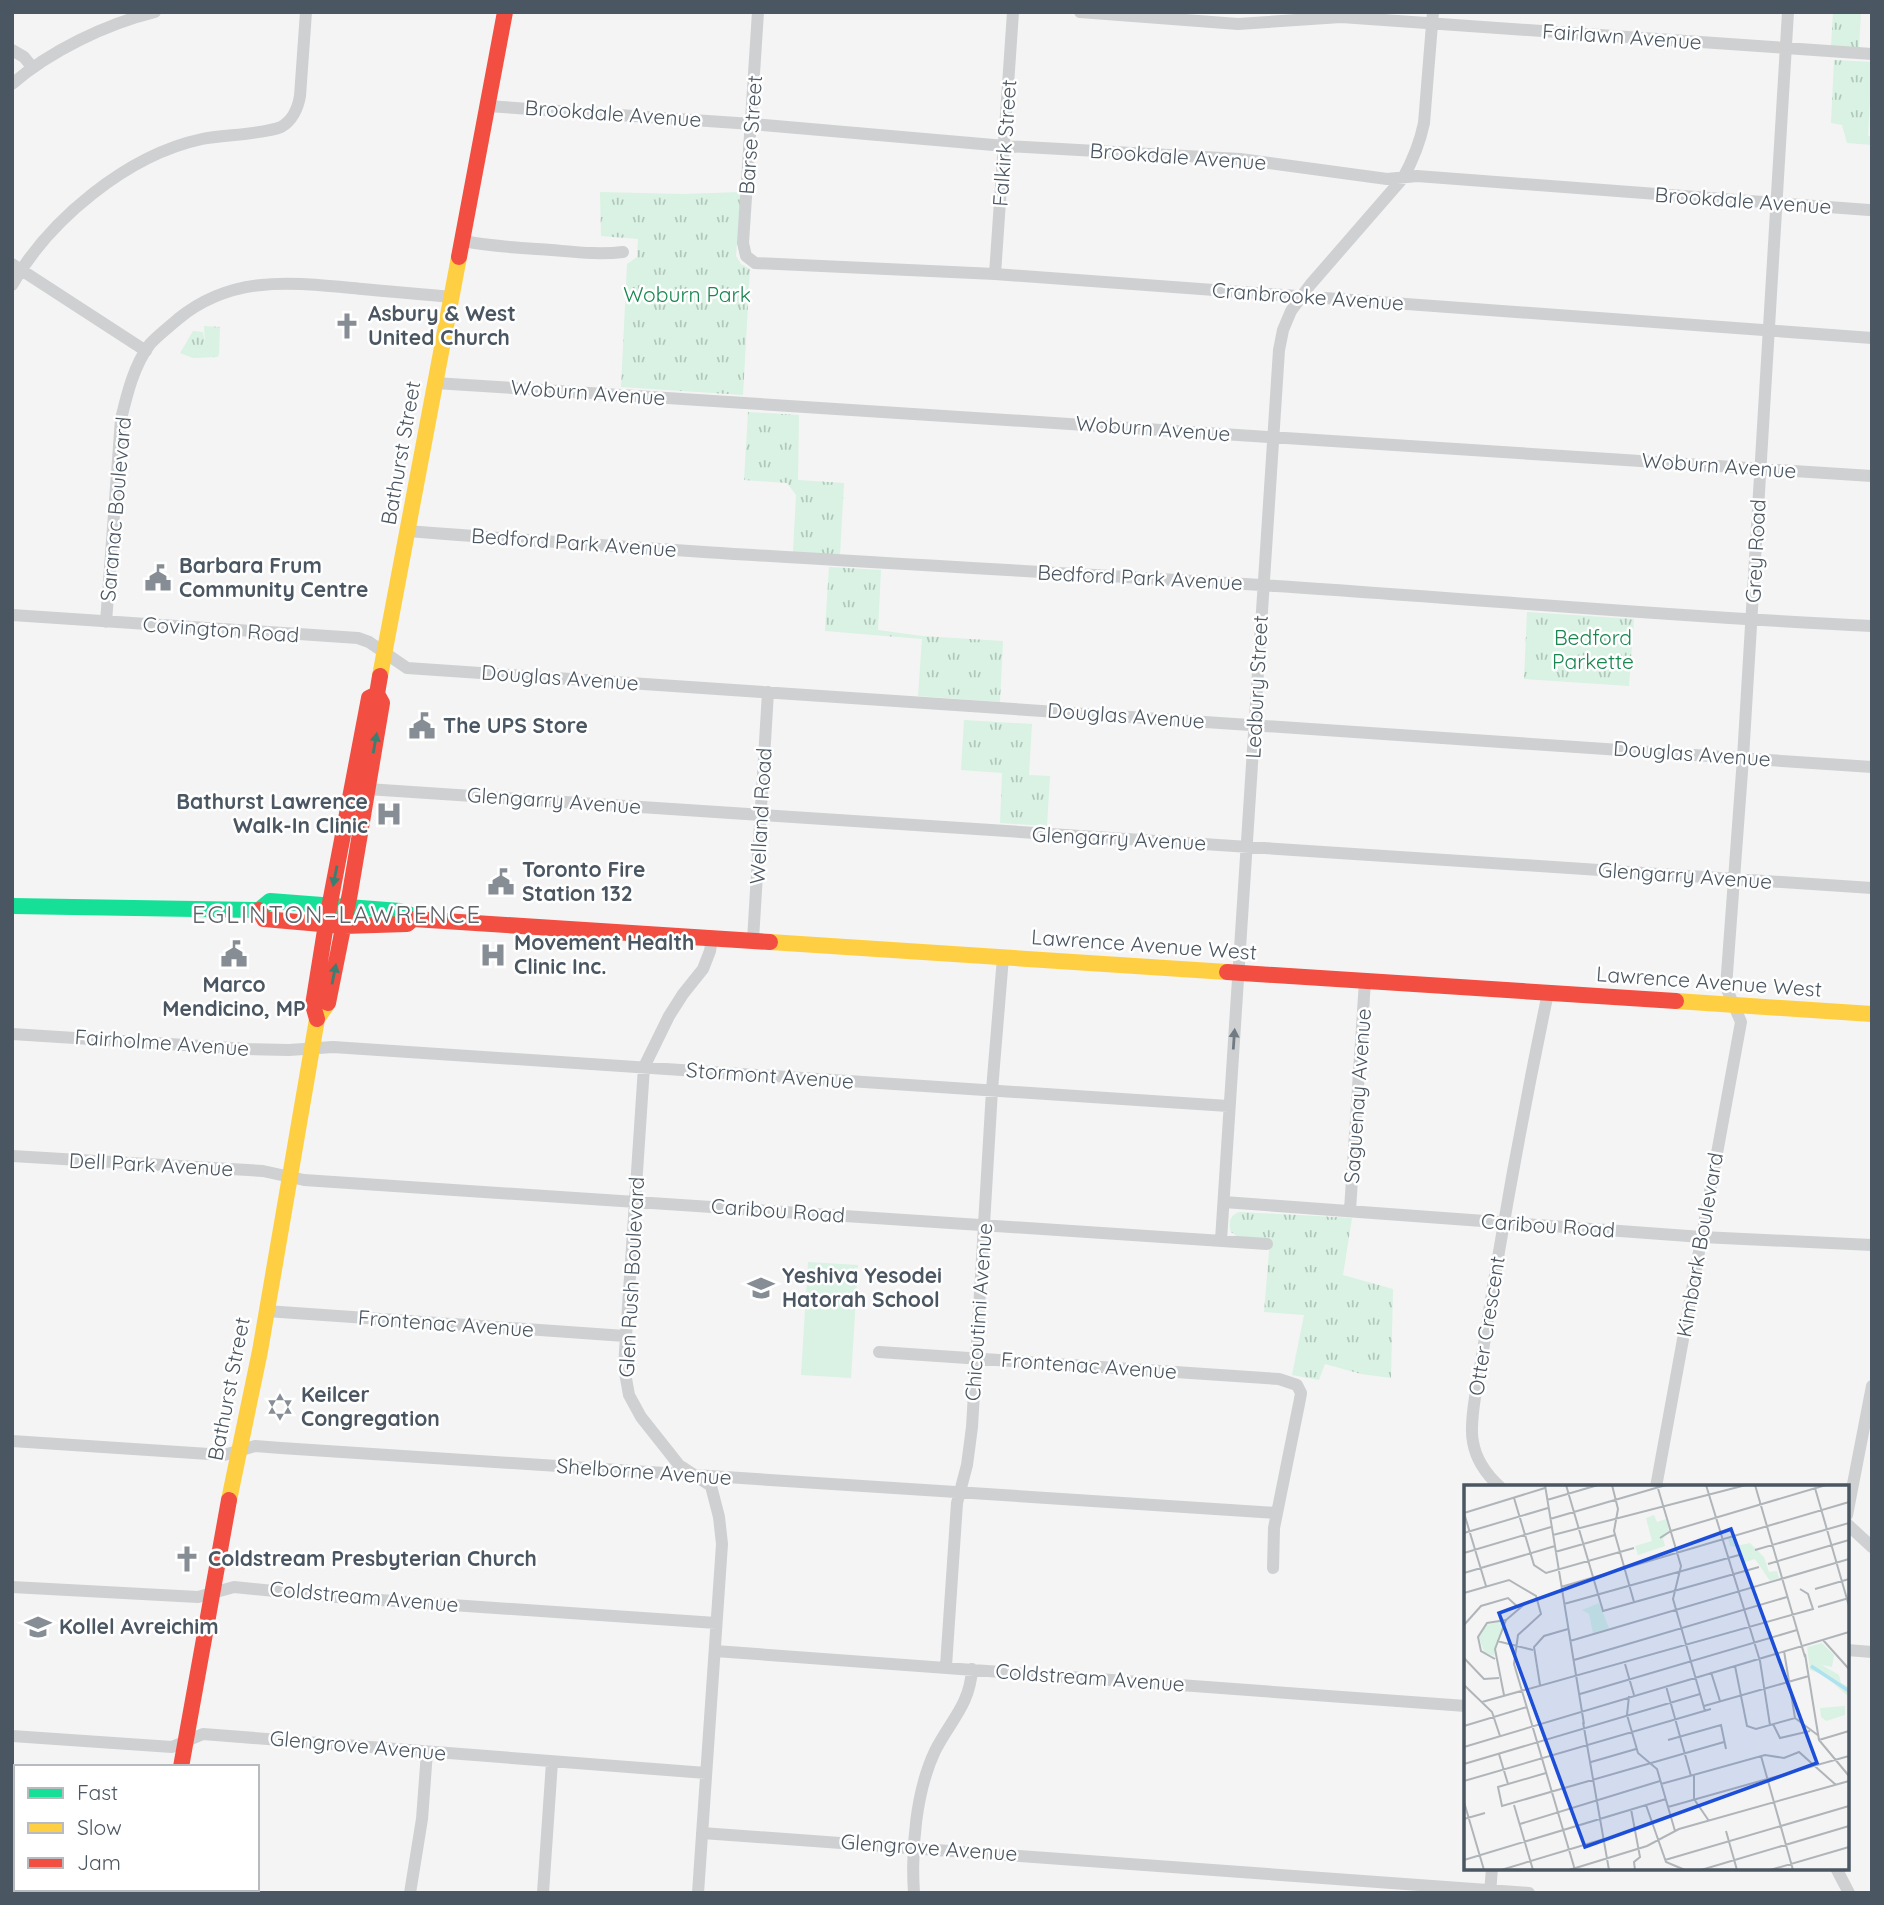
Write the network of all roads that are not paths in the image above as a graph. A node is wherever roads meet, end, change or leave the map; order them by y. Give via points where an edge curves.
1 (306, 12) edge
2 (505, 12) edge
3 (758, 12) edge
4 (1013, 12) edge
5 (1080, 12) edge
6 (1788, 12) edge
7 (152, 13) edge
8 (1433, 18) edge
9 (1786, 48) junction
10 (12, 50) edge
11 (1872, 54) edge
12 (32, 67) junction
13 (12, 84) edge
14 (487, 106) junction
15 (752, 124) junction
16 (1005, 146) junction
17 (1403, 178) junction
18 (1777, 204) junction
19 (1868, 210) dead end
20 (464, 242) junction
21 (623, 252) dead end
22 (746, 256) joint
23 (17, 267) edge
24 (995, 274) junction
25 (12, 285) edge
26 (1301, 297) junction
27 (452, 298) junction
28 (1770, 332) junction
29 (1872, 338) edge
30 (146, 351) junction
31 (435, 383) junction
32 (1273, 437) junction
33 (1760, 469) junction
34 (1872, 476) edge
35 (408, 531) junction
36 (1263, 585) junction
37 (12, 615) edge
38 (1752, 620) junction
39 (106, 622) junction
40 (1872, 626) edge
41 (385, 653) junction
42 (768, 692) junction
43 (377, 694) junction
44 (1255, 725) junction
45 (1743, 758) junction
46 (1872, 767) edge
47 (367, 789) junction
48 (762, 816) junction
49 (1246, 847) junction
50 (1733, 880) junction
51 (1872, 888) edge
52 (330, 905) junction
53 (12, 906) edge
54 (347, 906) junction
55 (259, 910) junction
56 (413, 919) junction
57 (326, 924) junction
58 (344, 926) junction
59 (712, 938) junction
60 (753, 940) junction
61 (1003, 957) junction
62 (1238, 972) junction
63 (1365, 981) junction
64 (1548, 993) junction
65 (1733, 1005) junction
66 (1872, 1014) edge
67 (317, 1019) junction
68 (12, 1034) edge
69 (312, 1049) junction
70 (644, 1068) junction
71 (992, 1090) junction
72 (1228, 1106) junction
73 (12, 1156) edge
74 (289, 1177) junction
75 (634, 1202) junction
76 (1224, 1202) junction
77 (1350, 1210) junction
78 (1503, 1224) junction
79 (985, 1225) junction
80 (1702, 1237) junction
81 (1221, 1240) junction
82 (1267, 1244) dead end
83 (1872, 1245) edge
84 (266, 1311) junction
85 (625, 1336) junction
86 (879, 1352) dead end
87 (976, 1359) junction
88 (1872, 1386) edge
89 (12, 1441) edge
90 (239, 1451) junction
91 (695, 1476) junction
92 (1498, 1485) edge
93 (1656, 1485) edge
94 (960, 1492) junction
95 (1849, 1505) edge
96 (1277, 1513) junction
97 (1849, 1526) edge
98 (1872, 1547) edge
99 (1272, 1568) dead end
100 (12, 1587) edge
101 (212, 1594) junction
102 (716, 1623) junction
103 (1849, 1650) edge
104 (715, 1651) junction
105 (1872, 1652) edge
106 (946, 1666) junction
107 (972, 1669) junction
108 (1464, 1706) edge
109 (12, 1737) edge
110 (186, 1741) junction
111 (427, 1752) junction
112 (552, 1762) junction
113 (181, 1765) edge
114 (706, 1773) junction
115 (702, 1833) junction
116 (912, 1846) junction
117 (1492, 1870) edge
118 (1837, 1870) edge
119 (84, 1891) edge
120 (1490, 1891) edge
121 (113, 1893) edge
122 (410, 1893) edge
123 (542, 1893) edge
124 (698, 1893) edge
125 (914, 1893) edge
126 (1529, 1893) edge
127 (1849, 1893) edge

1 - 23 street via 299,105 287,122 271,129 199,139 139,164 76,206
2 - 14 main road, Bathurst Street
3 - 15 street, Barse Street
4 - 16 street, Falkirk Street
5 - 8 street, Fairlawn Avenue via 1238,24 1340,17
6 - 9 street, Grey Road
7 - 12 street via 85,38
8 - 9 street, Fairlawn Avenue
8 - 17 street, Ledbury Street via 1424,123
9 - 11 street, Fairlawn Avenue
9 - 18 street, Grey Road
10 - 12 street
12 - 13 street
14 - 15 street, Brookdale Avenue
14 - 20 main road, Bathurst Street
15 - 16 street, Brookdale Avenue
15 - 22 street, Barse Street via 743,243
16 - 17 street, Brookdale Avenue via 1240,159
16 - 24 street, Falkirk Street
17 - 18 street, Brookdale Avenue
17 - 26 street, Ledbury Street
18 - 19 street, Brookdale Avenue
18 - 28 street, Grey Road
20 - 21 street
20 - 27 main road, Bathurst Street
22 - 24 street, Cranbrooke Avenue via 760,263
23 - 25 street
23 - 30 street
24 - 26 street, Cranbrooke Avenue
26 - 28 street, Cranbrooke Avenue
26 - 32 street, Ledbury Street via 1286,321 1279,350
27 - 30 street, Saranac Boulevard via 260,284 207,300 172,324
27 - 31 main road, Bathurst Street
28 - 29 street, Cranbrooke Avenue
28 - 33 street, Grey Road
30 - 39 street, Saranac Boulevard via 121,419
31 - 32 street, Woburn Avenue
31 - 35 main road, Bathurst Street
32 - 33 street, Woburn Avenue
32 - 36 street, Ledbury Street
33 - 34 street, Woburn Avenue
33 - 38 street, Grey Road
35 - 36 street, Bedford Park Avenue
35 - 41 main road, Bathurst Street
36 - 38 street, Bedford Park Avenue
36 - 44 street, Ledbury Street
37 - 39 street, Covington Road
38 - 40 street, Bedford Park Avenue
38 - 45 street, Grey Road
39 - 41 street, Covington Road via 358,638
41 - 42 street, Douglas Avenue via 407,668
41 - 43 main road, Bathurst Street
42 - 44 street, Douglas Avenue
42 - 48 street, Welland Road
47 -> 43 main road, Bathurst Street via 382,703
43 -> 52 main road, Bathurst Street via 369,698
44 - 45 street, Douglas Avenue
44 - 49 street, Ledbury Street
45 - 46 street, Douglas Avenue
45 - 50 street, Grey Road
47 - 48 street, Glengarry Avenue
47 - 54 main road, Bathurst Street
48 - 49 street, Glengarry Avenue
48 - 60 street, Welland Road
49 - 50 street, Glengarry Avenue
49 - 62 street, Ledbury Street
50 - 51 street, Glengarry Avenue
50 - 65 street, Grey Road via 1726,986
52 - 54 main road, Lawrence Avenue West
52 - 55 main road, Lawrence Avenue West via 270,901
52 - 57 main road, Bathurst Street
53 - 55 main road, Lawrence Avenue West
54 - 56 main road, Lawrence Avenue West via 406,912
54 - 58 main road, Bathurst Street
55 - 57 main road, Lawrence Avenue West via 264,919
56 - 58 main road, Lawrence Avenue West via 407,924
56 - 59 main road, Lawrence Avenue West
57 - 58 main road, Lawrence Avenue West
57 - 67 main road, Bathurst Street via 313,1005
67 -> 58 main road, Bathurst Street via 328,1005
59 - 60 main road, Lawrence Avenue West
59 - 70 street, Glen Rush Boulevard via 703,969 682,994
60 - 61 main road, Lawrence Avenue West
61 - 62 main road, Lawrence Avenue West
61 - 71 street, Chicoutimi Avenue
62 - 63 main road, Lawrence Avenue West
72 -> 62 street, Ledbury Street
63 - 64 main road, Lawrence Avenue West
63 - 77 street, Saguenay Avenue
64 - 65 main road, Lawrence Avenue West
64 - 78 street, Otter Crescent
65 - 66 main road, Lawrence Avenue West
65 - 80 street, Kimbark Boulevard via 1741,1023
67 - 69 main road, Bathurst Street
68 - 69 street, Fairholme Avenue
69 - 70 street, Stormont Avenue via 333,1046
69 - 74 main road, Bathurst Street
70 - 71 street, Stormont Avenue
70 - 75 street, Glen Rush Boulevard
71 - 72 street, Stormont Avenue
71 - 79 street, Chicoutimi Avenue
72 - 76 street, Ledbury Street
73 - 74 street, Dell Park Avenue via 263,1171
74 - 75 street, Caribou Road
74 - 84 main road, Bathurst Street
75 - 79 street, Caribou Road
75 - 85 street, Glen Rush Boulevard
76 - 77 street, Caribou Road
76 - 81 street, Ledbury Street
77 - 78 street, Caribou Road
78 - 80 street, Caribou Road
78 - 92 street, Otter Crescent via 1472,1441
79 - 81 street, Caribou Road
79 - 87 street, Chicoutimi Avenue
80 - 83 street, Caribou Road
80 - 93 street, Kimbark Boulevard
81 - 82 street, Caribou Road
84 - 85 street, Frontenac Avenue
84 - 90 main road, Bathurst Street
85 - 91 street, Glen Rush Boulevard via 625,1376 633,1404 679,1465
86 - 87 street, Frontenac Avenue
87 - 94 street, Chicoutimi Avenue via 970,1443
87 - 96 street, Frontenac Avenue via 1279,1378 1297,1385 1301,1393
88 - 95 street
89 - 90 street, Shelborne Avenue via 224,1455
90 - 91 street, Shelborne Avenue via 281,1448
90 - 101 main road, Bathurst Street
91 - 94 street, Shelborne Avenue
91 - 102 street, Glen Rush Boulevard via 710,1486 719,1517 722,1544
94 - 96 street, Shelborne Avenue
94 - 106 street, Chicoutimi Avenue
96 - 99 street
97 - 98 street
100 - 101 street, Coldstream Avenue
101 - 102 street, Coldstream Avenue via 234,1587
101 - 110 main road, Bathurst Street
102 - 104 street, Glen Rush Boulevard
103 - 105 street
104 - 106 street, Coldstream Avenue
104 - 114 street, Glen Rush Boulevard
106 - 107 street, Coldstream Avenue
107 - 108 street, Coldstream Avenue
107 - 116 street via 963,1706 928,1771
109 - 110 street, Glengrove Avenue via 172,1747
110 - 111 street, Glengrove Avenue via 203,1734
110 - 113 main road, Bathurst Street
111 - 112 street, Glengrove Avenue
111 - 122 street
112 - 114 street, Glengrove Avenue
112 - 123 street
114 - 115 street, Glen Rush Boulevard
115 - 116 street, Glengrove Avenue
115 - 124 street, Glen Rush Boulevard
116 - 120 street, Glengrove Avenue
116 - 125 street
117 - 120 street
118 - 127 street
119 - 121 street
120 - 126 street, Glengrove Avenue

